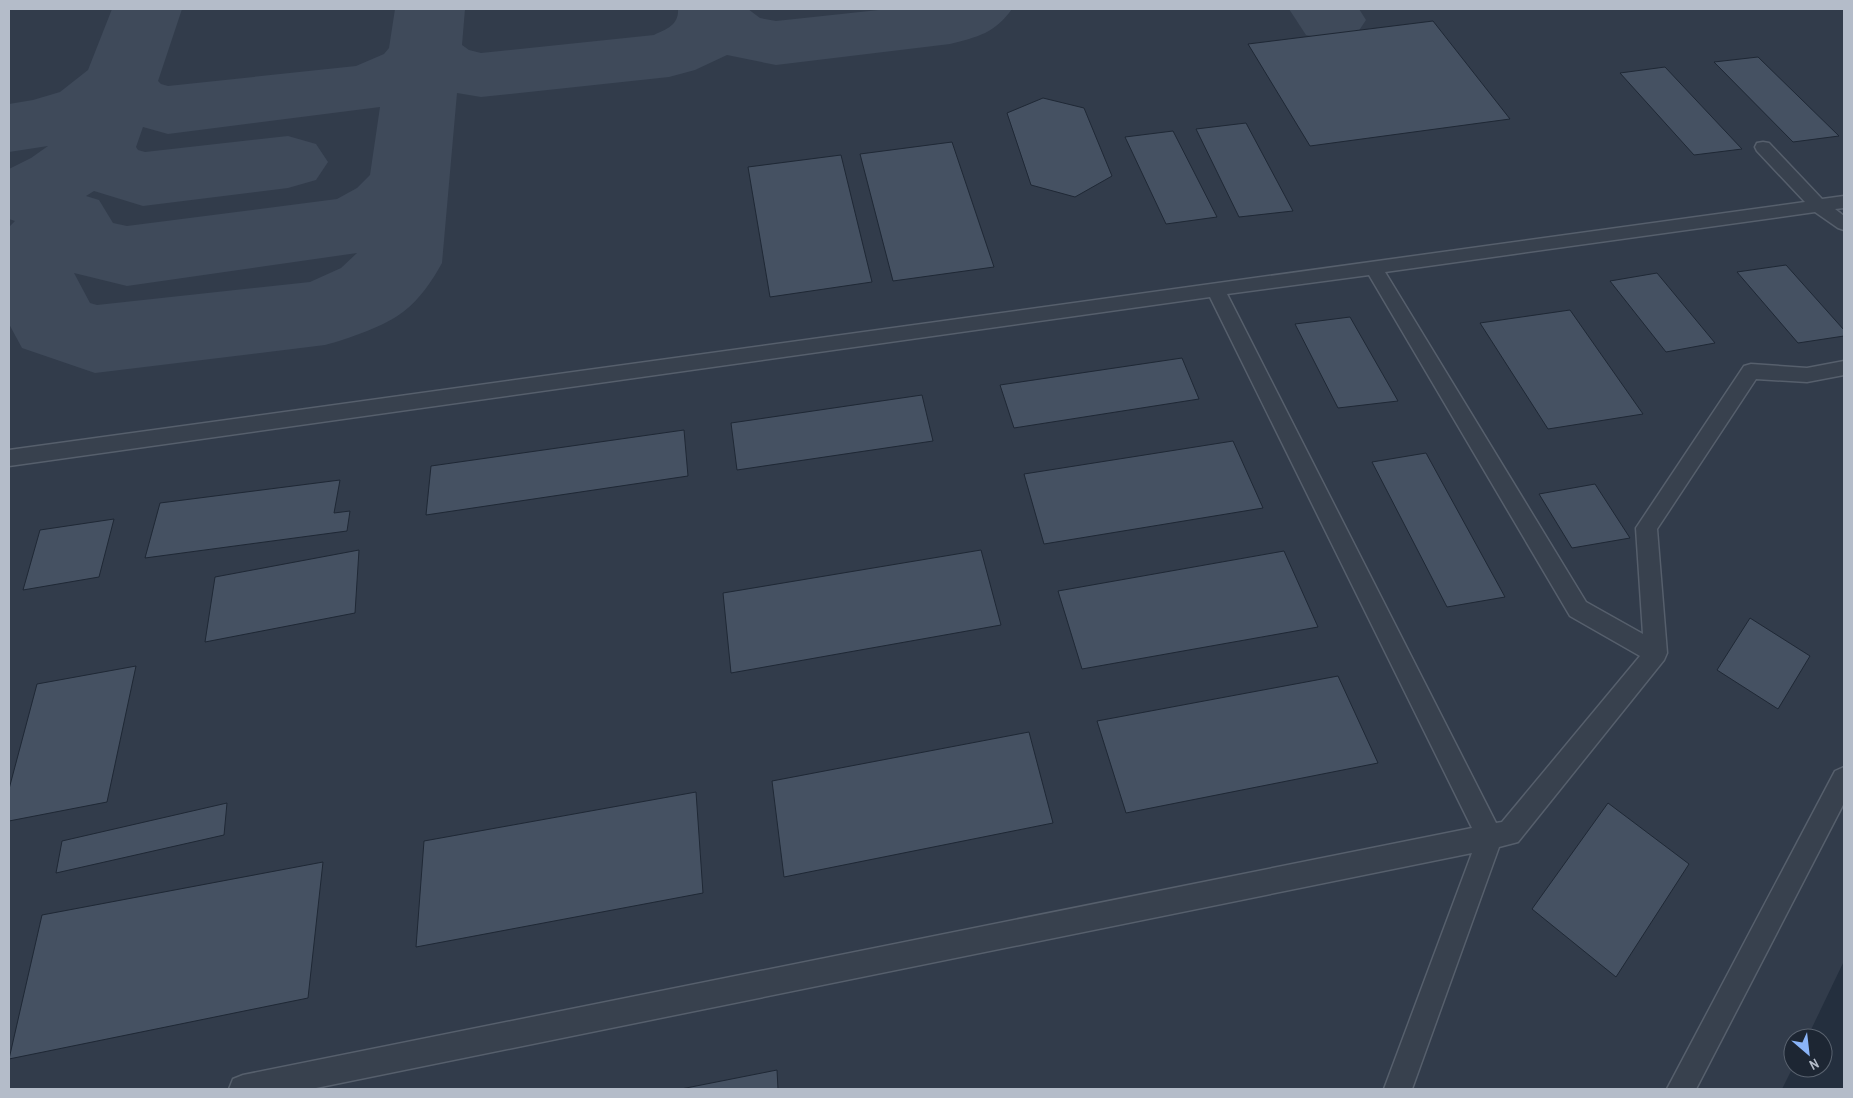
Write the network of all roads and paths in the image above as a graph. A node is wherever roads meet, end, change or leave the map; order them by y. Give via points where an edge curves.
1 (1763, 146) dead end
2 (1844, 202) edge
3 (1819, 206) junction
4 (1844, 224) edge
5 (1374, 268) junction
6 (1216, 290) junction
7 (1844, 368) edge
8 (9, 458) edge
9 (1656, 654) junction
10 (1844, 779) edge
11 (1490, 837) junction
12 (243, 1089) edge
13 (1398, 1089) edge
14 (1681, 1089) edge

1 - 3 lane
2 - 3 lane
3 - 4 lane
3 - 5 lane
5 - 6 lane
5 - 9 lane via 1578,608
6 - 8 lane
6 - 11 lane
7 - 9 lane via 1807,375 1751,371 1646,528
9 - 11 lane via 1509,833
10 - 14 lane
11 - 12 lane
11 - 13 lane

